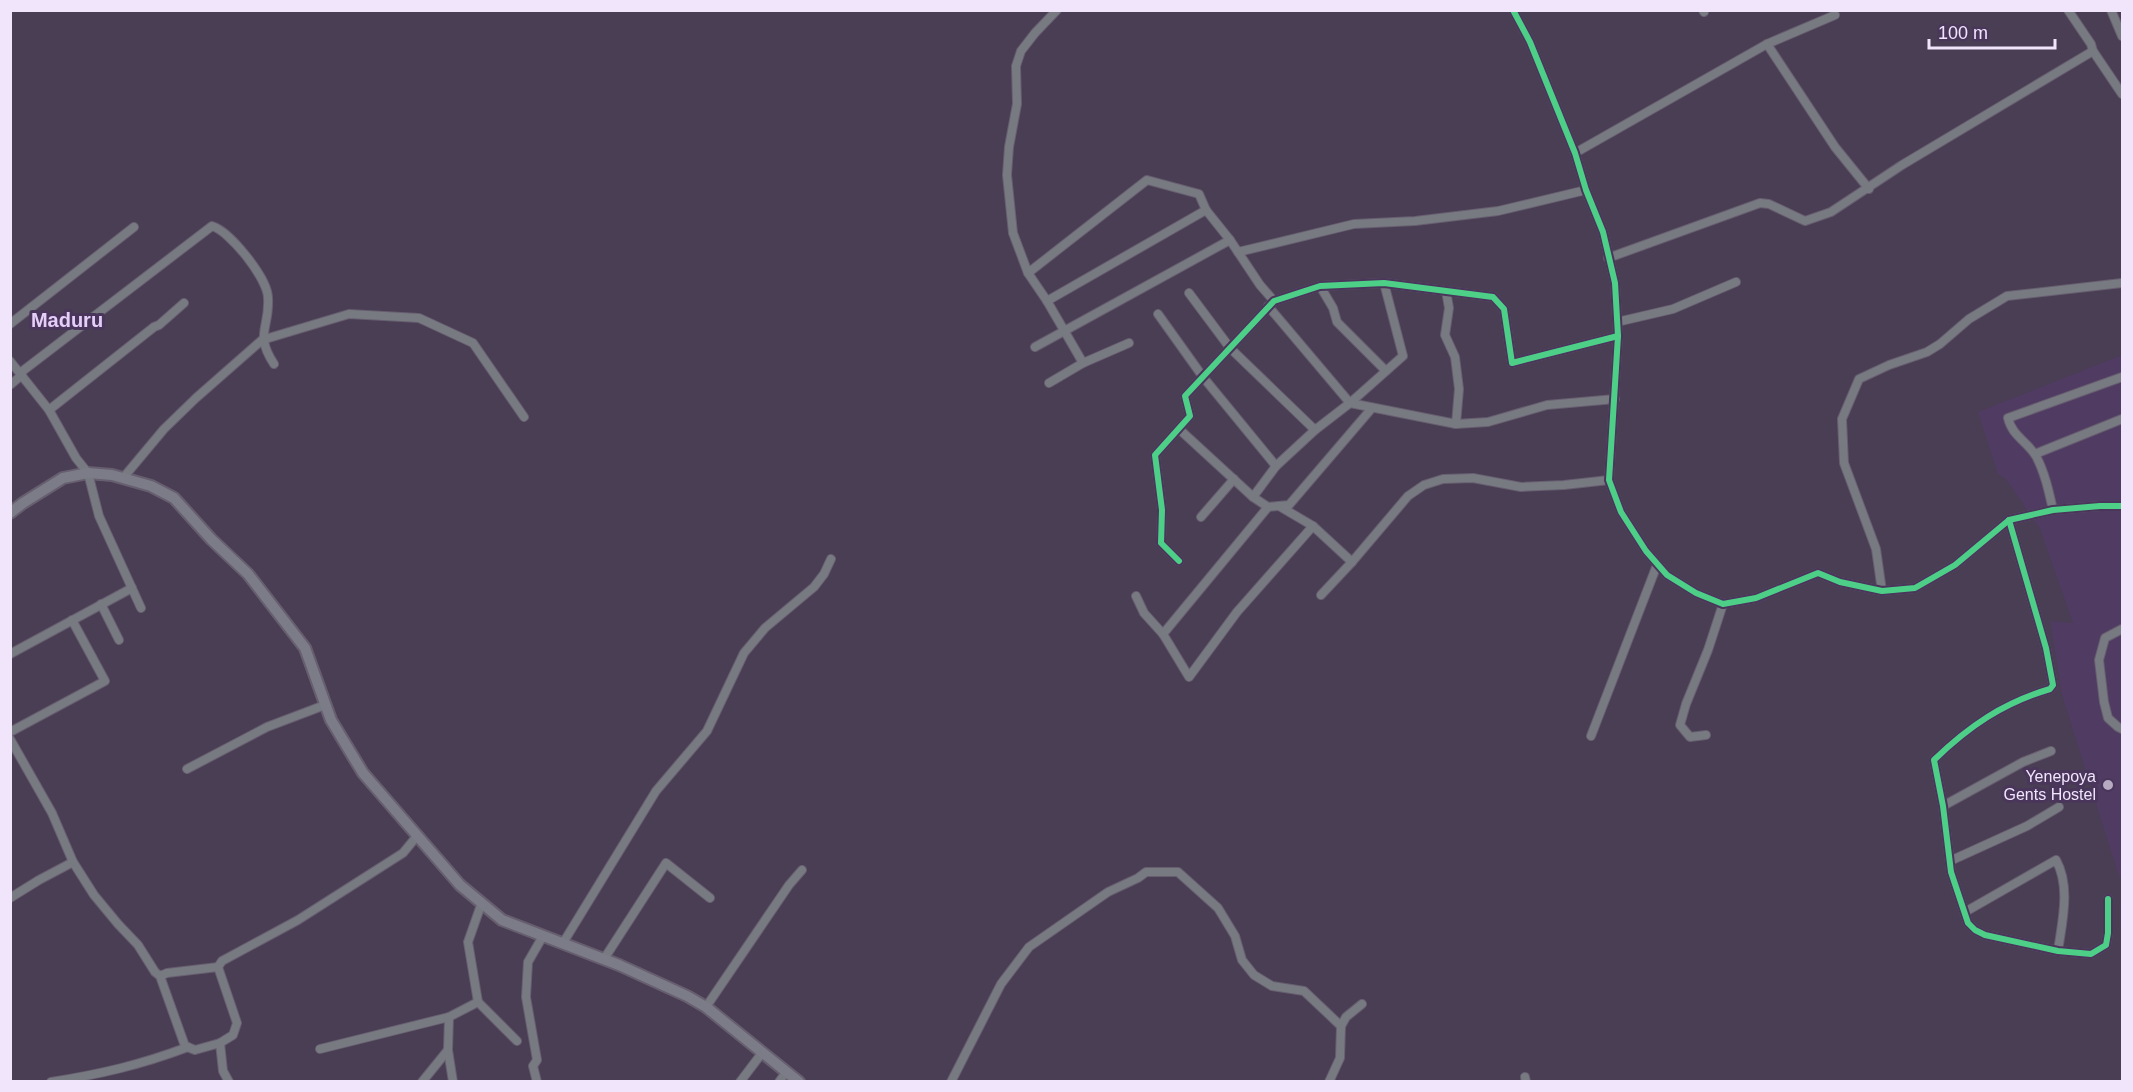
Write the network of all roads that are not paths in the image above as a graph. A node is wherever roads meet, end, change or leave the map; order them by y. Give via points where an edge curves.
1 (1057, 10) edge
2 (1513, 10) edge
3 (2068, 10) edge
4 (2112, 10) edge
5 (1835, 15) dead end
6 (2122, 36) edge
7 (1767, 44) junction
8 (2093, 51) junction
9 (2122, 94) edge
10 (1575, 153) junction
11 (1869, 189) junction
12 (1586, 190) junction
13 (1206, 210) junction
14 (134, 227) dead end
15 (1230, 240) junction
16 (1238, 252) junction
17 (1608, 258) junction
18 (1028, 273) junction
19 (1736, 282) dead end
20 (1384, 283) junction
21 (2122, 283) edge
22 (1320, 286) junction
23 (1446, 291) junction
24 (1189, 293) dead end
25 (1047, 301) junction
26 (184, 303) dead end
27 (1271, 304) junction
28 (1158, 314) dead end
29 (1617, 322) junction
30 (10, 324) edge
31 (1064, 330) junction
32 (1618, 336) junction
33 (262, 340) junction
34 (1129, 343) dead end
35 (1035, 346) dead end
36 (1230, 348) junction
37 (10, 361) edge
38 (1083, 363) junction
39 (274, 364) dead end
40 (1386, 371) junction
41 (21, 374) junction
42 (1203, 377) junction
43 (2122, 377) edge
44 (1049, 383) dead end
45 (10, 385) edge
46 (1615, 399) junction
47 (1350, 403) junction
48 (1372, 408) junction
49 (49, 410) junction
50 (524, 417) dead end
51 (2122, 419) edge
52 (1456, 424) junction
53 (1179, 429) junction
54 (1315, 430) junction
55 (2035, 454) junction
56 (1276, 466) junction
57 (88, 473) junction
58 (123, 478) junction
59 (1234, 479) junction
60 (1609, 480) junction
61 (1252, 496) junction
62 (1279, 506) junction
63 (2122, 506) edge
64 (1268, 507) junction
65 (2053, 510) junction
66 (10, 513) edge
67 (1202, 518) dead end
68 (2009, 520) junction
69 (1313, 526) junction
70 (831, 559) dead end
71 (1179, 561) dead end
72 (1352, 562) junction
73 (1657, 565) junction
74 (132, 588) junction
75 (1882, 591) junction
76 (1321, 595) dead end
77 (1136, 596) dead end
78 (1723, 603) junction
79 (101, 604) junction
80 (141, 608) dead end
81 (72, 620) junction
82 (2122, 629) edge
83 (1163, 634) junction
84 (119, 640) dead end
85 (10, 654) edge
86 (325, 705) junction
87 (2122, 729) edge
88 (10, 732) edge
89 (1706, 735) dead end
90 (1590, 736) dead end
91 (10, 739) edge
92 (2051, 752) dead end
93 (187, 769) dead end
94 (1943, 806) junction
95 (2059, 807) dead end
96 (417, 836) junction
97 (1950, 861) junction
98 (74, 862) junction
99 (802, 870) dead end
100 (10, 898) edge
101 (710, 898) dead end
102 (2108, 899) dead end
103 (481, 905) junction
104 (1965, 912) junction
105 (543, 936) junction
106 (563, 943) junction
107 (2058, 951) junction
108 (604, 960) junction
109 (218, 967) junction
110 (160, 976) junction
111 (478, 1002) junction
112 (1362, 1005) dead end
113 (706, 1007) junction
114 (449, 1017) junction
115 (1341, 1026) junction
116 (517, 1041) dead end
117 (220, 1042) junction
118 (188, 1047) junction
119 (320, 1049) dead end
120 (448, 1050) junction
121 (762, 1053) junction
122 (786, 1071) junction
123 (51, 1082) edge
124 (229, 1082) edge
125 (422, 1082) edge
126 (453, 1082) edge
127 (537, 1082) edge
128 (740, 1082) edge
129 (779, 1082) edge
130 (799, 1082) edge
131 (951, 1082) edge
132 (1329, 1082) edge

1 - 18 street via 1035,33 1016,66 1017,104 1007,175 1013,233
2 - 10 street
3 - 8 street
4 - 6 street
5 - 7 street
7 - 10 street
7 - 11 street via 1835,147
8 - 9 street
8 - 11 street via 1902,165
10 - 12 street
11 - 17 street via 1832,212 1805,220 1760,203
12 - 16 street via 1498,211 1414,222 1354,224
12 - 17 street via 1603,232
13 - 15 street
13 - 18 street via 1198,194 1147,180
13 - 25 street
14 - 30 street
15 - 16 street
15 - 31 street
16 - 27 street
17 - 29 street via 1615,283
18 - 25 street
19 - 29 street via 1673,309
20 - 22 street
20 - 23 street
20 - 40 street via 1403,357
21 - 75 street via 2007,296 1927,352 1859,379 1842,419 1844,463 1876,549
22 - 27 street
22 - 40 street via 1337,322
23 - 32 street via 1493,297 1504,309 1512,363
23 - 52 street via 1449,308 1445,335 1455,357 1459,389
24 - 36 street
25 - 31 street
26 - 49 street
27 - 36 street
27 - 47 street
28 - 42 street
29 - 32 street
31 - 35 street
31 - 38 street
32 - 46 street
33 - 39 street
33 - 41 street via 268,297 264,281 231,238 212,226
33 - 50 street via 349,314 419,318 472,343
33 - 58 street via 164,429
34 - 38 street
36 - 42 street
36 - 54 street
37 - 41 street
38 - 44 street
40 - 47 street
41 - 45 street
41 - 49 street
42 - 53 street via 1185,396 1190,416
42 - 56 street
43 - 55 street via 2008,418 2010,427
46 - 52 street via 1547,405 1488,422
46 - 60 street
47 - 48 street
47 - 54 street
48 - 52 street
48 - 62 street via 1289,505
49 - 57 street
51 - 55 street
53 - 59 street
53 - 71 street via 1155,455 1162,510 1161,543
54 - 56 street
55 - 65 street
56 - 61 street
57 - 58 main road
57 - 66 main road via 63,478
57 - 74 street via 99,516
58 - 86 main road via 174,498 248,574 305,648
59 - 61 street
59 - 67 street
60 - 72 street via 1521,487 1473,478 1443,479 1424,485 1408,496
60 - 73 street via 1621,512
61 - 64 street
62 - 64 street
62 - 69 street
63 - 65 street
64 - 83 street
65 - 68 street
68 - 75 street via 1955,565 1915,588
68 - 94 street via 2053,686 1984,717 1934,760
69 - 72 street
69 - 83 street via 1237,612 1189,677
70 - 106 street via 814,587 765,628 744,653 707,731 656,791
72 - 76 street
73 - 78 street via 1696,593
73 - 90 street
74 - 79 street
74 - 80 street
75 - 78 street via 1818,573 1756,598
77 - 83 street
78 - 89 street via 1680,725 1690,737
79 - 81 street
79 - 84 street
81 - 85 street
81 - 88 street via 105,681
82 - 87 street via 2105,638 2099,660 2108,718
86 - 93 street via 267,728
86 - 96 main road via 363,773
91 - 98 street via 52,813
92 - 94 street via 2023,762
94 - 97 street
95 - 97 street
96 - 103 main road
96 - 109 street via 403,853 298,920 222,961
97 - 104 street
98 - 100 street
98 - 110 street via 94,896
99 - 113 street
101 - 108 street via 666,863
102 - 107 street via 2106,945 2091,954
103 - 105 main road via 502,920
103 - 111 street via 468,942
104 - 107 street via 1968,923 1985,936
104 - 107 street via 2056,860 2061,869 2065,906
105 - 106 main road
105 - 127 street via 528,962 526,997
106 - 108 main road
108 - 113 main road
109 - 110 street
109 - 117 street via 237,1023 233,1035
110 - 118 street
111 - 114 street
111 - 116 street
112 - 115 street
113 - 121 main road
114 - 119 street
114 - 120 street
115 - 131 street via 1304,991 1272,986 1254,975 1242,960 1235,936 1218,908 1178,872 1146,872 1108,892 1029,947 1001,984
115 - 132 street via 1340,1058
117 - 118 street via 195,1050
117 - 124 street
118 - 123 street via 146,1063
120 - 125 street
120 - 126 street
121 - 122 main road
121 - 128 street
122 - 129 street
122 - 130 main road

